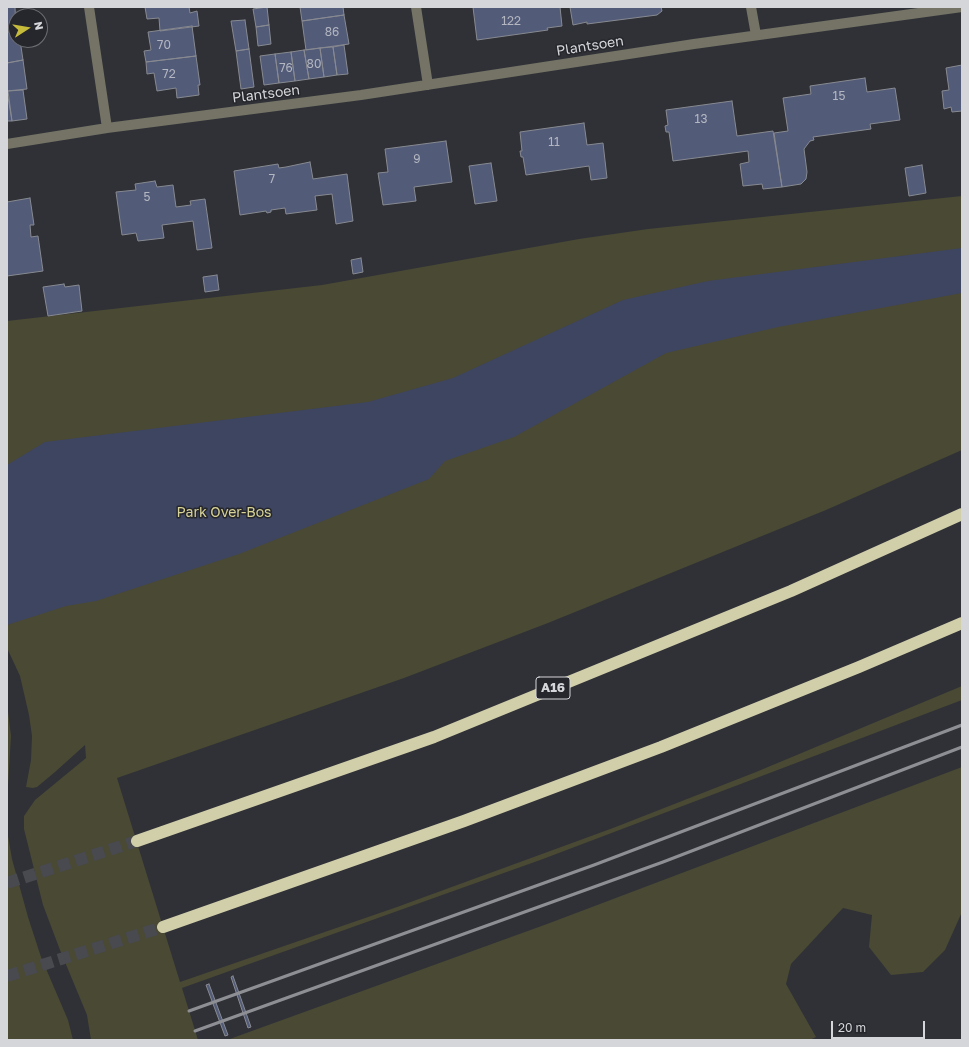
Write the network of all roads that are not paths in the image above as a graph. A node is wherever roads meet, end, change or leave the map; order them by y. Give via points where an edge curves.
1 (89, 7) edge
2 (416, 7) edge
3 (751, 7) edge
4 (962, 7) edge
5 (756, 35) junction
6 (428, 85) junction
7 (106, 128) junction
8 (7, 144) edge
9 (962, 514) edge
10 (962, 623) edge
11 (137, 841) tunnel mouth
12 (163, 927) tunnel mouth

1 - 7 street
2 - 6 street
3 - 5 street
4 - 5 street, Plantsoen
5 - 6 street, Plantsoen
6 - 7 street, Plantsoen
7 - 8 street, Plantsoen
9 - 11 highway, A16 via 791,591 434,737
10 - 12 highway via 632,758 457,824

